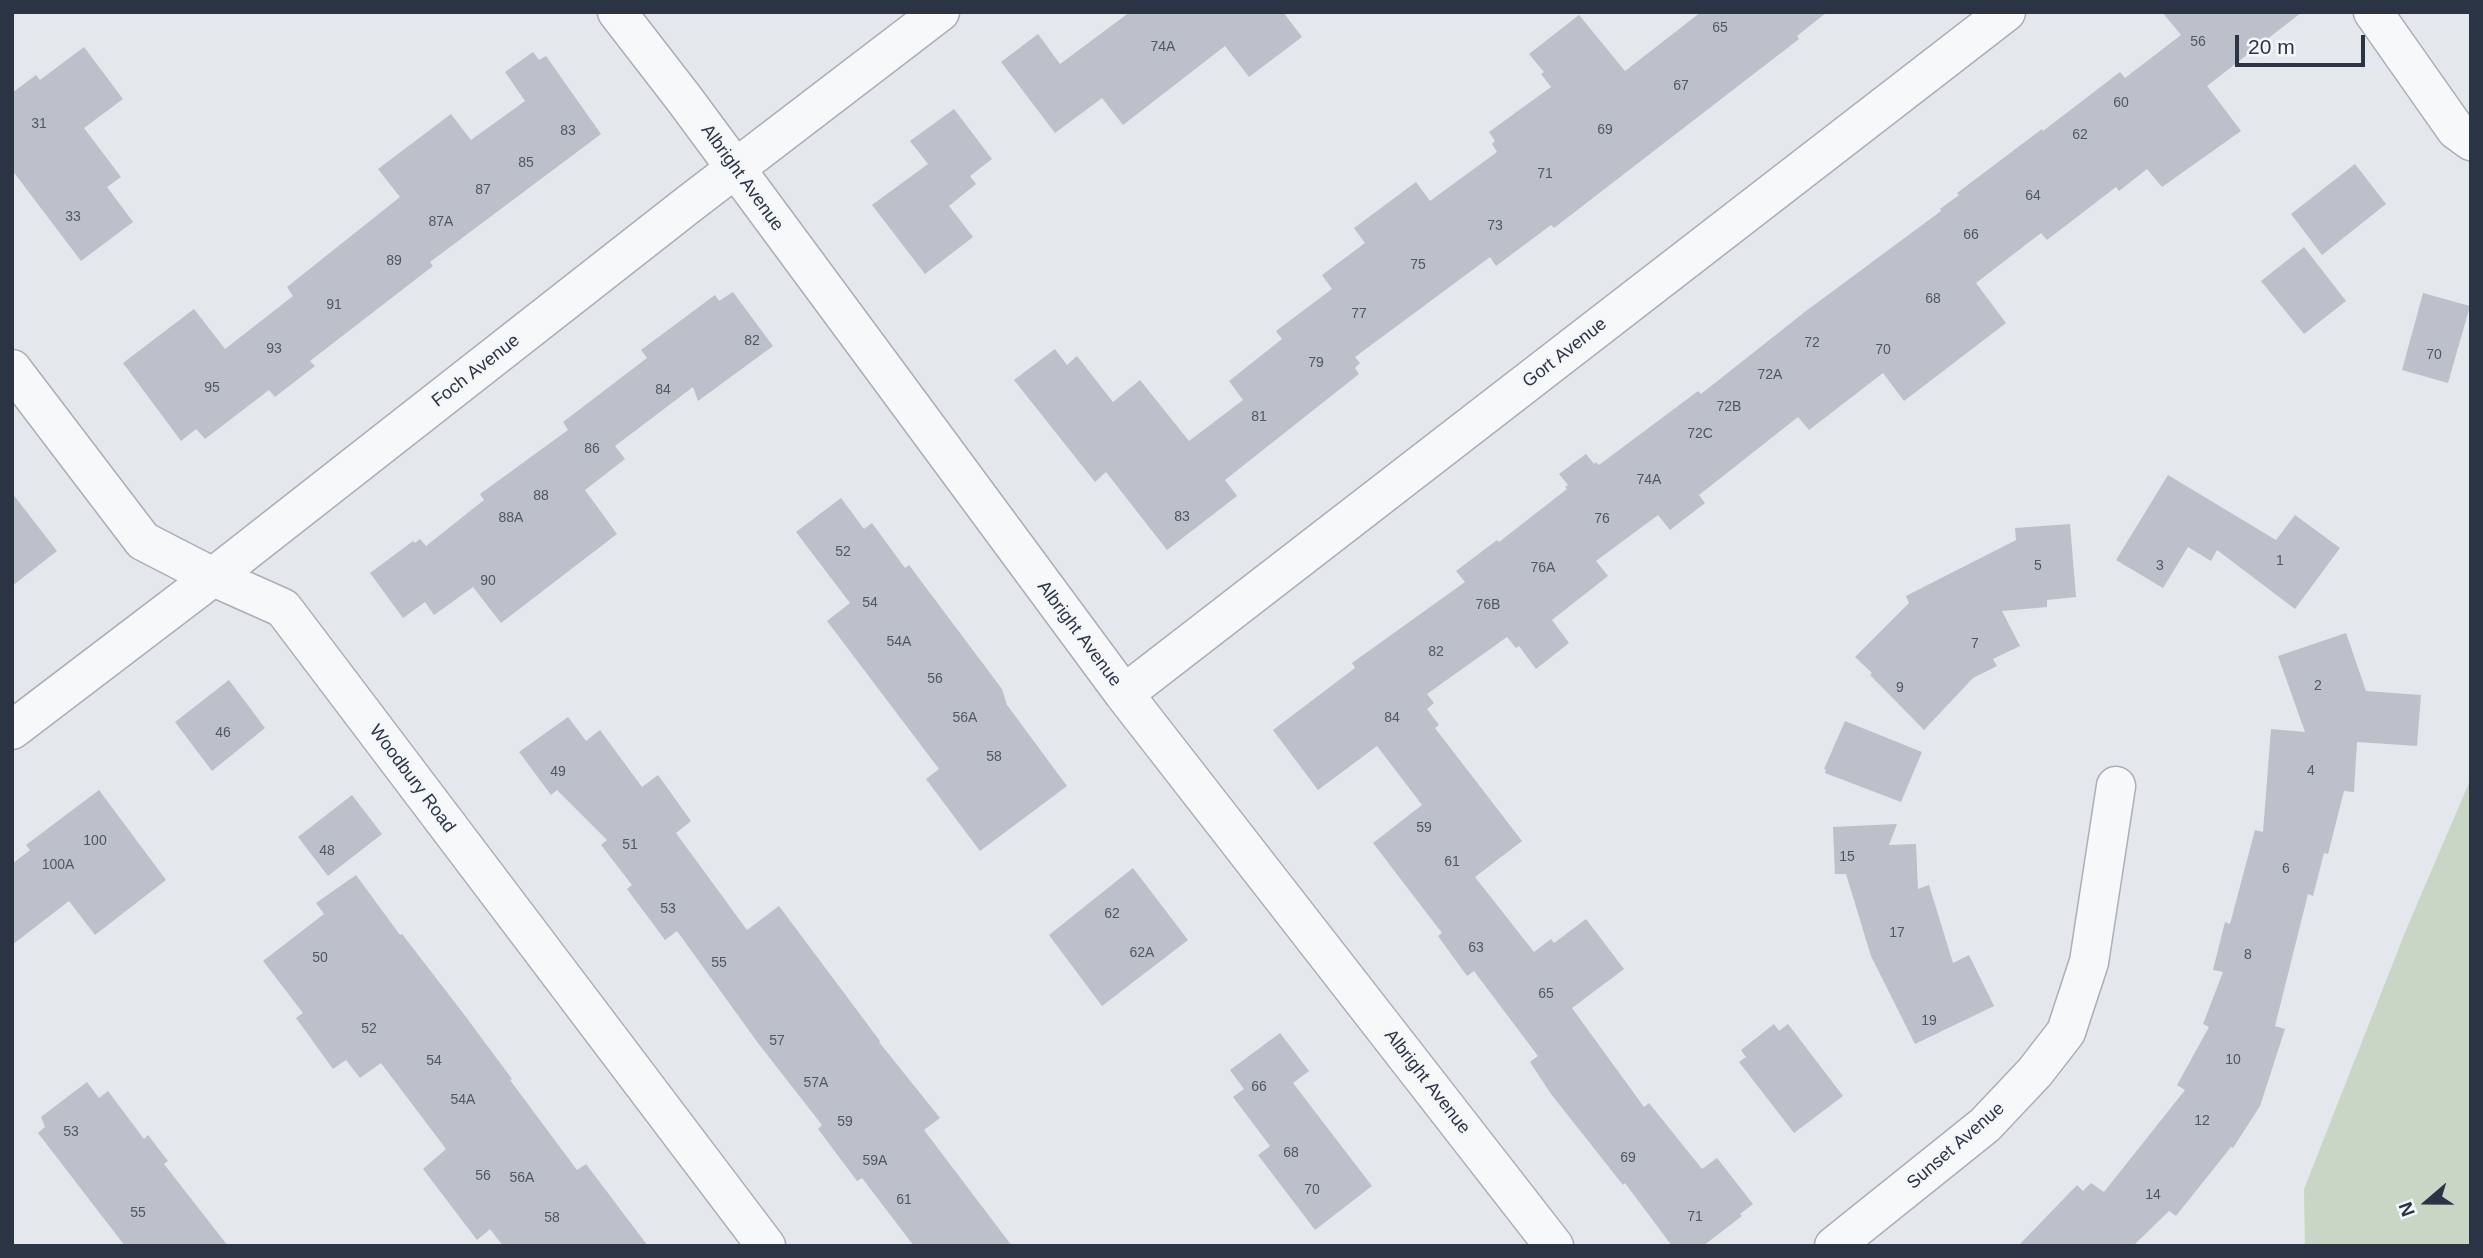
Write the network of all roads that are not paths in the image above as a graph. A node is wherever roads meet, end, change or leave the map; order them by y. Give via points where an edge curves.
1 (617, 12) edge
2 (940, 12) edge
3 (2006, 12) edge
4 (2373, 12) edge
5 (2471, 141) edge
6 (735, 169) junction
7 (12, 369) edge
8 (213, 577) junction
9 (1124, 694) junction
10 (12, 730) edge
11 (2116, 786) dead end
12 (766, 1246) edge
13 (1555, 1246) edge
14 (1834, 1246) edge

1 - 6 street, Albright Avenue
2 - 6 street, Foch Avenue
3 - 9 street, Gort Avenue
4 - 5 street via 2456,130
6 - 8 street, Foch Avenue
6 - 9 street, Albright Avenue
7 - 8 street, Woodbury Road via 143,541
8 - 10 street, Foch Avenue
8 - 12 street, Woodbury Road via 283,608
9 - 13 street, Albright Avenue
11 - 14 street, Sunset Avenue via 2089,962 2066,1032 1985,1125

